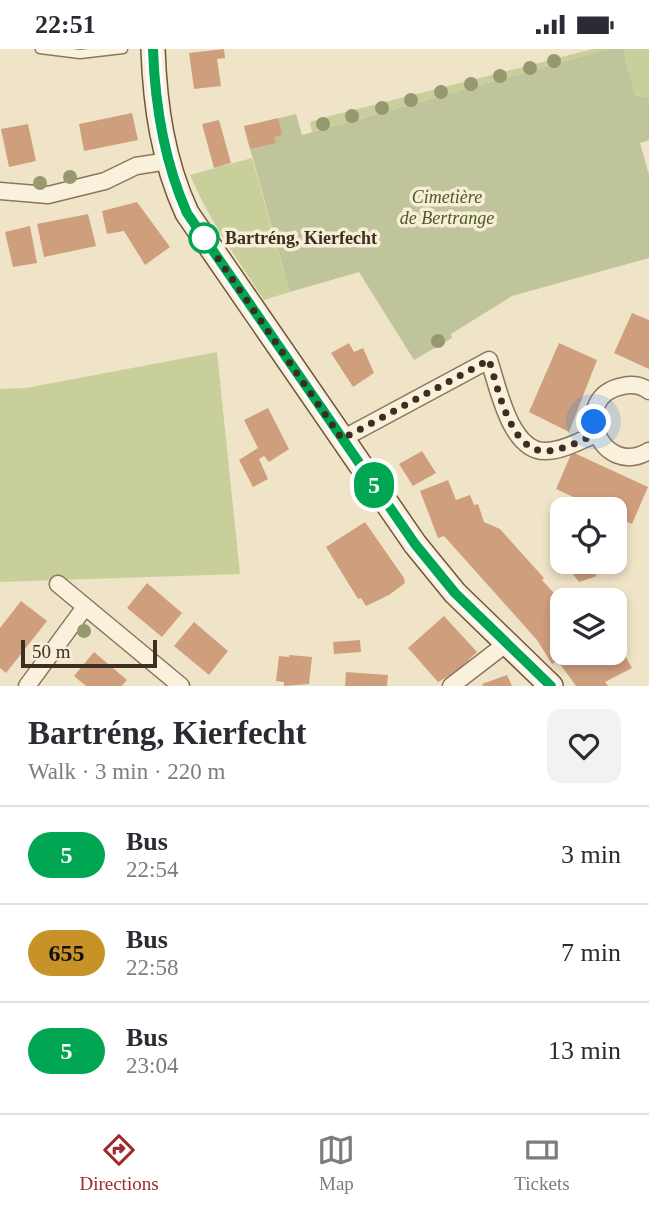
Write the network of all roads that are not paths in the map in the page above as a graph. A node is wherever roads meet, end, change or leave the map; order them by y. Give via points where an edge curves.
1 (40, 49) edge
2 (123, 49) edge
3 (153, 49) edge
4 (167, 161) junction
5 (0, 191) edge
6 (649, 391) edge
7 (596, 434) junction
8 (342, 439) junction
9 (649, 451) edge
10 (58, 583) dead end
11 (85, 607) junction
12 (507, 643) junction
13 (27, 686) edge
14 (181, 686) edge
15 (451, 686) edge
16 (551, 686) edge

1 - 2 lane via 80,54
3 - 4 street
4 - 5 street via 136,166 104,181 48,195
4 - 8 street via 187,213
6 - 7 street via 630,384 605,394 594,414
7 - 8 street via 557,450 528,447 512,425 489,360
7 - 9 street via 616,454 631,457
8 - 12 street via 415,544 455,593
10 - 11 street
11 - 13 street
11 - 14 street
12 - 15 street
12 - 16 street

